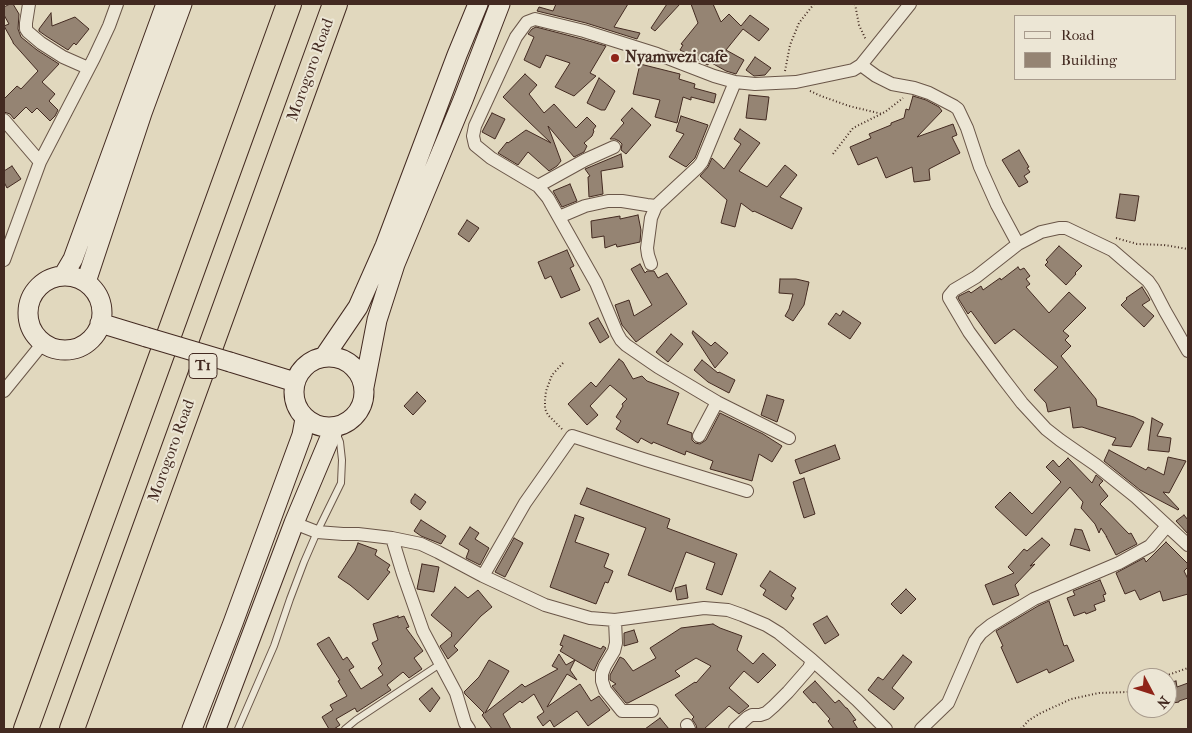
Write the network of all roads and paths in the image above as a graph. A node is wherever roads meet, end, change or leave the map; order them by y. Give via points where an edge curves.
1 (29, 4) edge
2 (117, 4) edge
3 (166, 4) edge
4 (182, 4) edge
5 (289, 4) edge
6 (335, 4) edge
7 (478, 4) edge
8 (500, 4) edge
9 (814, 4) edge
10 (855, 4) edge
11 (910, 4) edge
12 (861, 65) junction
13 (88, 68) junction
14 (735, 82) junction
15 (787, 82) junction
16 (914, 88) junction
17 (882, 114) junction
18 (4, 120) edge
19 (614, 147) dead end
20 (833, 154) dead end
21 (40, 162) junction
22 (538, 186) junction
23 (656, 206) junction
24 (559, 217) junction
25 (1085, 236) junction
26 (1018, 244) junction
27 (1188, 249) edge
28 (4, 260) edge
29 (651, 264) dead end
30 (63, 276) junction
31 (86, 282) junction
32 (100, 323) junction
33 (43, 342) junction
34 (1188, 351) edge
35 (324, 357) junction
36 (563, 363) dead end
37 (295, 382) junction
38 (364, 387) junction
39 (4, 392) edge
40 (717, 402) junction
41 (305, 418) junction
42 (334, 428) junction
43 (699, 436) dead end
44 (570, 437) junction
45 (790, 438) dead end
46 (747, 491) dead end
47 (294, 523) junction
48 (1167, 526) junction
49 (317, 532) junction
50 (392, 538) junction
51 (1188, 545) edge
52 (483, 576) junction
53 (615, 620) junction
54 (812, 660) junction
55 (440, 664) junction
56 (1127, 692) edge
57 (652, 710) dead end
58 (26, 729) edge
59 (72, 729) edge
60 (192, 729) edge
61 (216, 729) edge
62 (238, 729) edge
63 (345, 729) edge
64 (469, 729) edge
65 (735, 729) edge
66 (886, 729) edge
67 (921, 729) edge
68 (1021, 729) edge

1 - 13 street via 28,32 63,57
2 - 13 street
3 - 30 street via 73,259
4 - 31 street
5 - 58 highway
6 - 59 highway, Morogoro Road / T1
7 - 35 street via 385,246 358,307
8 - 38 street via 395,264 377,320
9 - 15 path via 799,22 790,45
10 - 12 path via 868,49
11 - 12 street
12 - 15 street via 853,70
12 - 16 street via 892,84
13 - 21 street
14 - 15 street
14 - 22 street via 584,31 535,19 527,22 516,37 474,136 475,145 490,158
14 - 23 street via 702,162
15 - 17 path via 855,108
16 - 17 path
16 - 26 street via 958,110 997,205
17 - 20 path via 853,128
18 - 21 street
19 - 22 street
21 - 28 street
22 - 24 street
23 - 24 street via 608,201
23 - 29 street via 647,248
24 - 40 street via 596,283 621,340 658,367
25 - 26 street via 1058,228 1041,232
25 - 27 path via 1101,234 1137,244
25 - 34 street via 1112,250 1148,281
26 - 48 street via 954,290 949,298 1002,378 1046,429 1130,492
30 - 31 street
30 - 33 street via 40,285 28,306 29,323
31 - 32 street via 100,300
32 - 33 street via 91,338 76,347 59,349
32 - 37 street, bridge
33 - 39 street
35 - 37 street via 309,363
35 - 38 street via 340,358 353,366
36 - 44 path via 552,375 545,409
37 - 41 street via 294,398
38 - 42 street via 360,410 349,422
40 - 43 street
40 - 45 street
41 - 42 street via 318,426
41 - 60 street via 302,435
42 - 47 street
42 - 49 lane via 340,442 341,482
44 - 46 street
44 - 52 street via 525,503
47 - 49 street
47 - 61 street
48 - 51 street
48 - 67 street via 1150,546 1135,555 1034,599 991,625 975,641 948,704
49 - 50 street
49 - 62 lane via 274,646
50 - 52 street via 421,544
50 - 55 street via 423,631
52 - 53 street via 545,606 590,618
53 - 54 street via 704,608 728,610 766,625
53 - 57 street via 616,643 602,674 605,690 622,711
54 - 65 street via 809,668 770,710 748,717
54 - 66 street
55 - 63 lane
55 - 64 street via 456,693
56 - 68 path via 1071,699 1035,716

